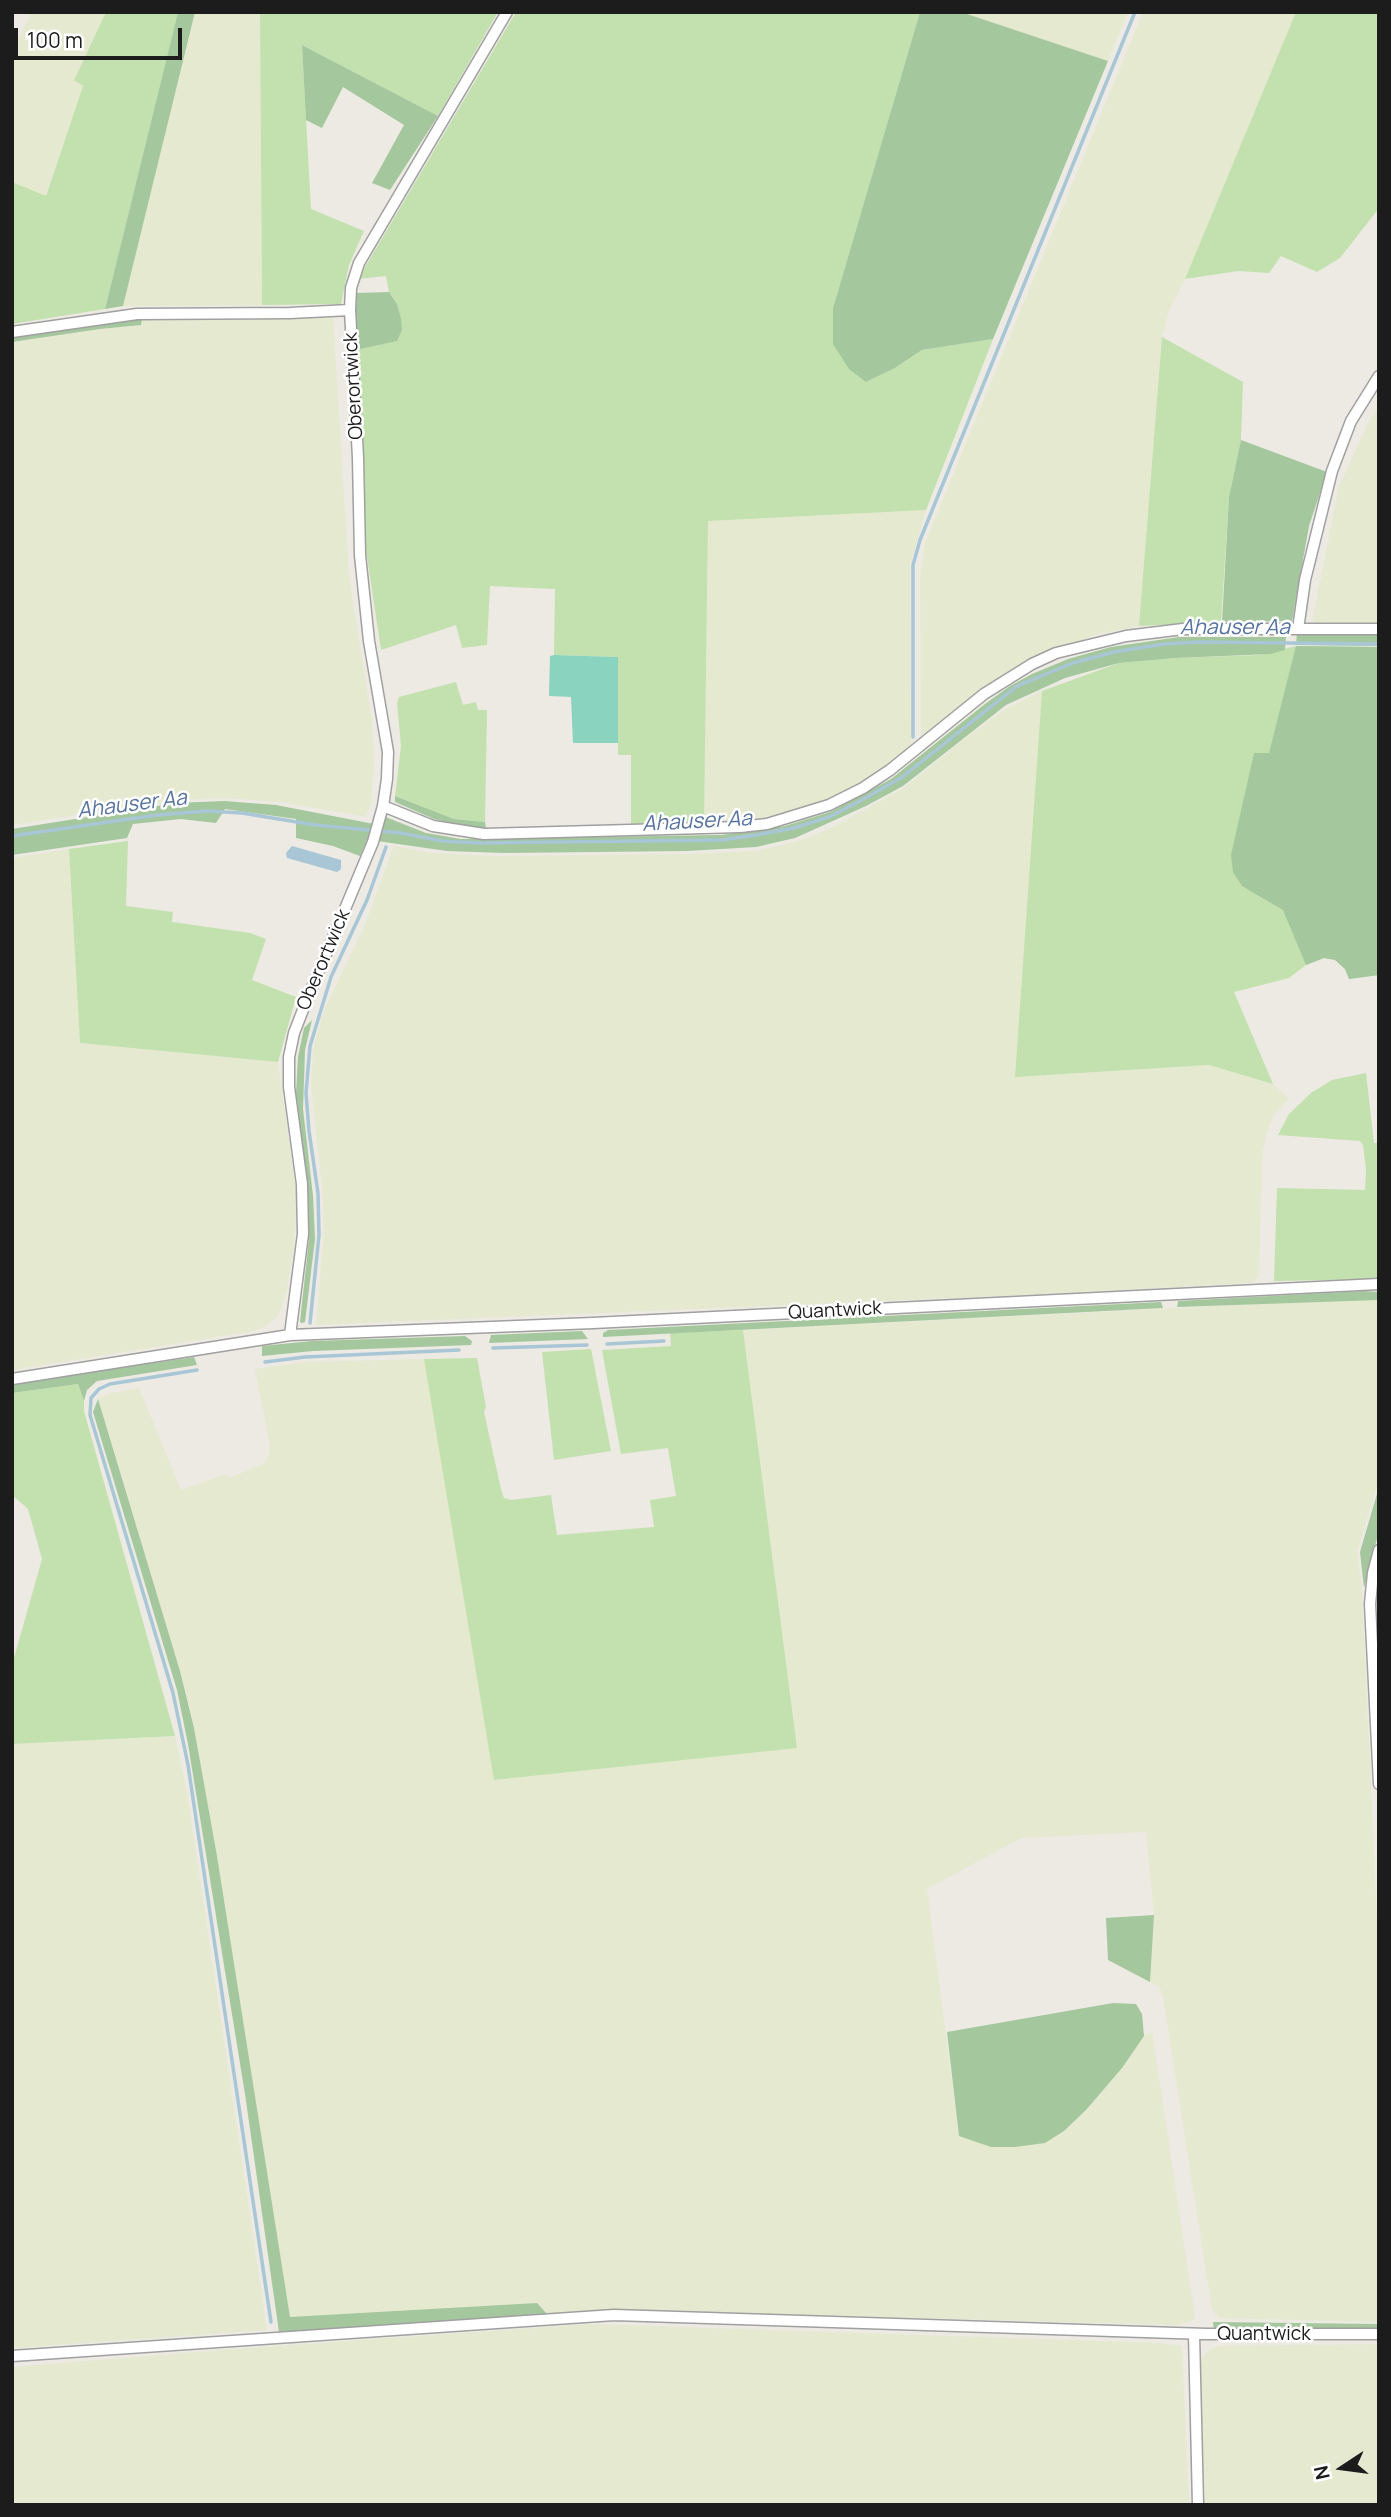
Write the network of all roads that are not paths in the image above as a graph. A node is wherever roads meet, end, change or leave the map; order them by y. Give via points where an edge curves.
1 (507, 12) edge
2 (350, 310) junction
3 (12, 332) edge
4 (1379, 376) edge
5 (1298, 629) junction
6 (1379, 629) edge
7 (383, 806) junction
8 (1379, 1284) edge
9 (290, 1335) junction
10 (12, 1379) edge
11 (1379, 1550) edge
12 (1379, 1784) edge
13 (1194, 2334) junction
14 (1379, 2334) edge
15 (12, 2356) edge
16 (1198, 2505) edge

1 - 2 street, Oberortwick via 359,262
2 - 3 street, Oberortwick via 137,314
2 - 7 street, Oberortwick via 360,555 388,752
4 - 5 street via 1352,421 1332,471 1310,554
5 - 6 street
5 - 7 street via 1156,631 1056,653 992,689 863,788 829,805 767,824 484,834 433,826
7 - 9 street, Oberortwick via 373,842 294,1033 289,1057 303,1234
8 - 9 street, Quantwick
9 - 10 street
11 - 12 street via 1370,1604
13 - 14 street, Quantwick
13 - 15 street via 614,2315
13 - 16 street, Quantwick

